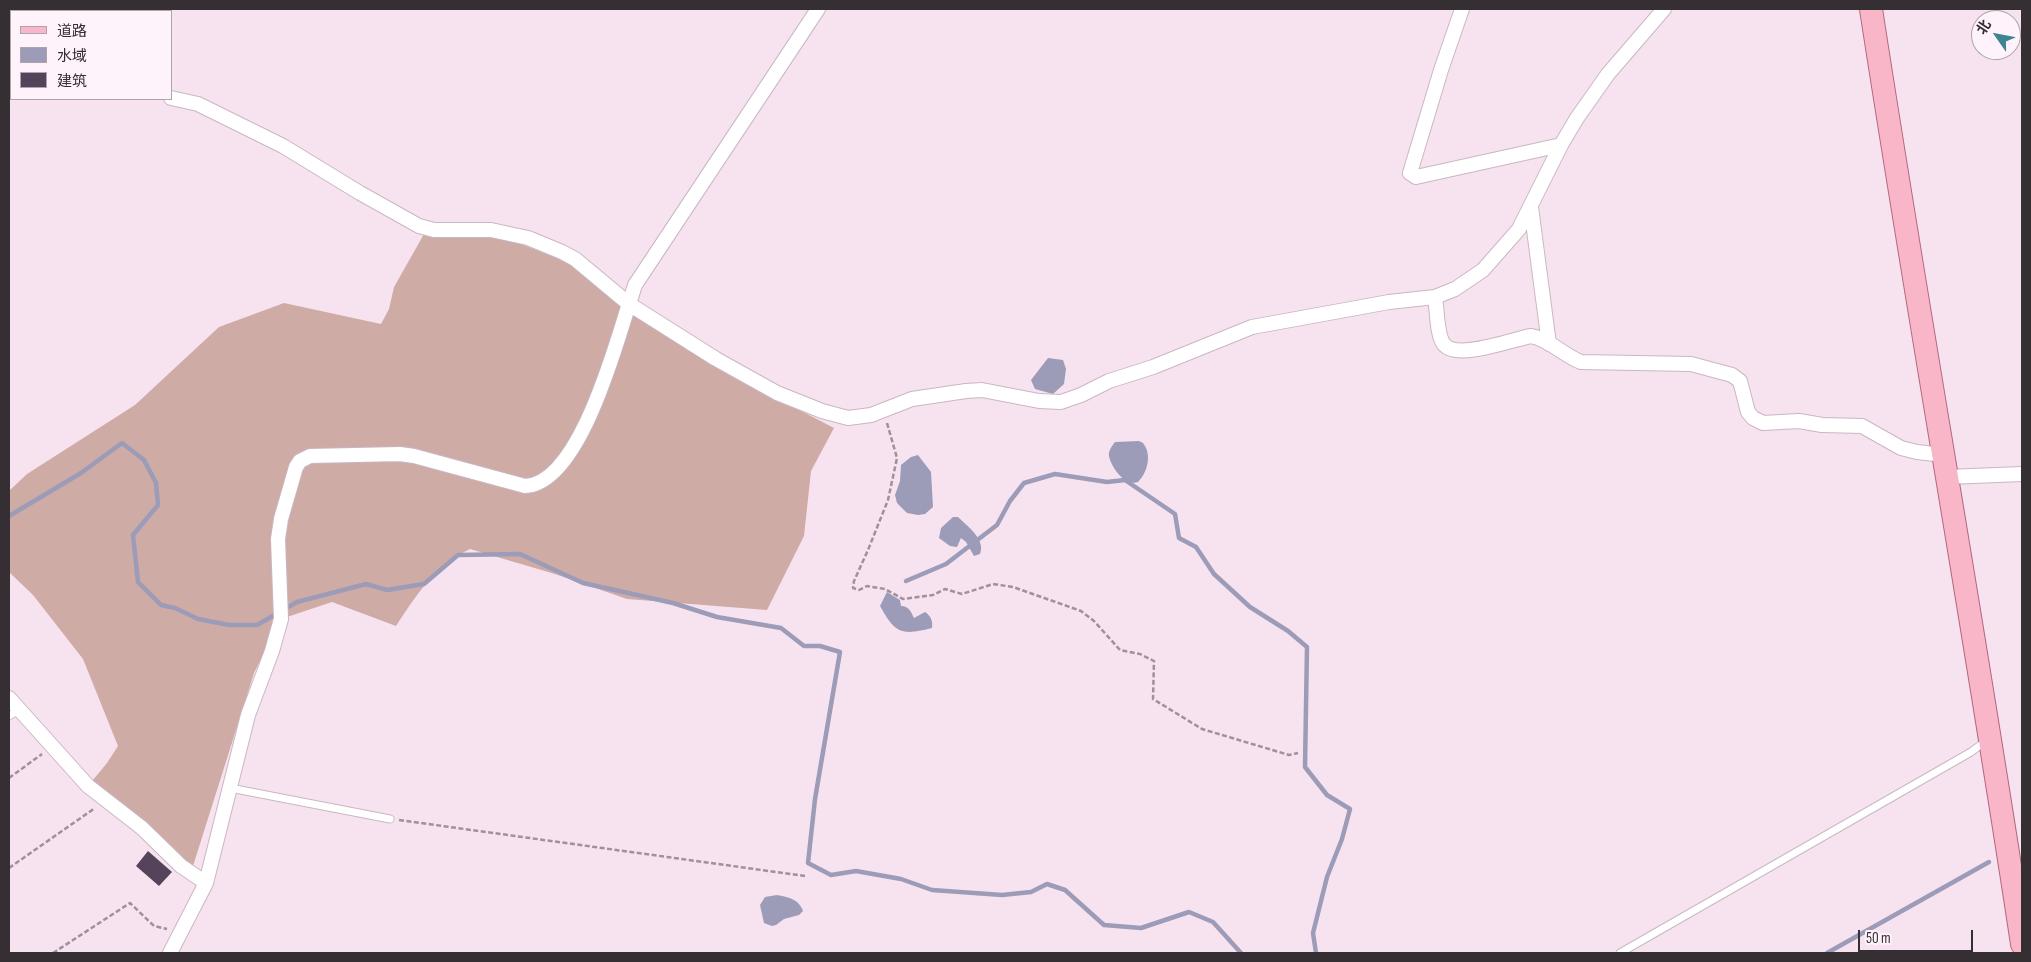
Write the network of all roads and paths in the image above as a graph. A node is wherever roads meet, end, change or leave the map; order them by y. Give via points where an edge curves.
1 (818, 9) edge
2 (1462, 9) edge
3 (1664, 9) edge
4 (1871, 9) edge
5 (172, 98) edge
6 (1561, 145) junction
7 (1531, 208) junction
8 (1435, 297) junction
9 (629, 304) junction
10 (1549, 344) junction
11 (883, 410) junction
12 (1945, 466) junction
13 (2022, 474) edge
14 (9, 698) edge
15 (14, 713) edge
16 (1991, 737) junction
17 (53, 746) junction
18 (1298, 753) dead end
19 (9, 778) edge
20 (230, 788) junction
21 (106, 800) junction
22 (390, 819) joint
23 (9, 868) edge
24 (805, 876) dead end
25 (206, 883) junction
26 (181, 932) junction
27 (2022, 944) edge
28 (53, 953) edge
29 (170, 953) edge
30 (1620, 953) edge

1 - 9 street via 635,285
2 - 6 street via 1410,173 1416,177
3 - 6 street via 1608,74
4 - 12 main road
5 - 9 street via 198,104 283,146 419,226 434,230 491,230 528,238 562,252
6 - 7 street
7 - 8 street via 1519,229 1483,270 1455,289
7 - 10 street
8 - 10 street via 1441,340 1450,349 1477,349 1531,336
8 - 11 street via 1389,302 1252,327 1060,402 982,390 912,399
9 - 11 street via 777,393 839,418 859,418
9 - 20 street via 587,421 565,459 539,483 525,486 400,454 305,458 296,467 278,539 281,620 248,716
10 - 12 street via 1581,362 1676,362 1732,375 1740,380 1748,412 1763,423 1799,421 1862,426
11 - 18 path via 897,458 888,500 853,588 885,589 903,599 932,595 945,588 962,594 993,584 1013,587 1081,611 1120,650 1154,661 1154,699 1202,728 1289,755
12 - 13 street
12 - 16 main road
14 - 15 street
15 - 17 street
16 - 27 main road
16 - 30 lane via 1971,752
17 - 19 path
17 - 21 street via 88,786
20 - 22 lane
20 - 25 street
21 - 23 path
21 - 25 street via 142,828 181,866
22 - 24 path
25 - 26 street
26 - 28 path via 154,926 130,903
26 - 29 street

